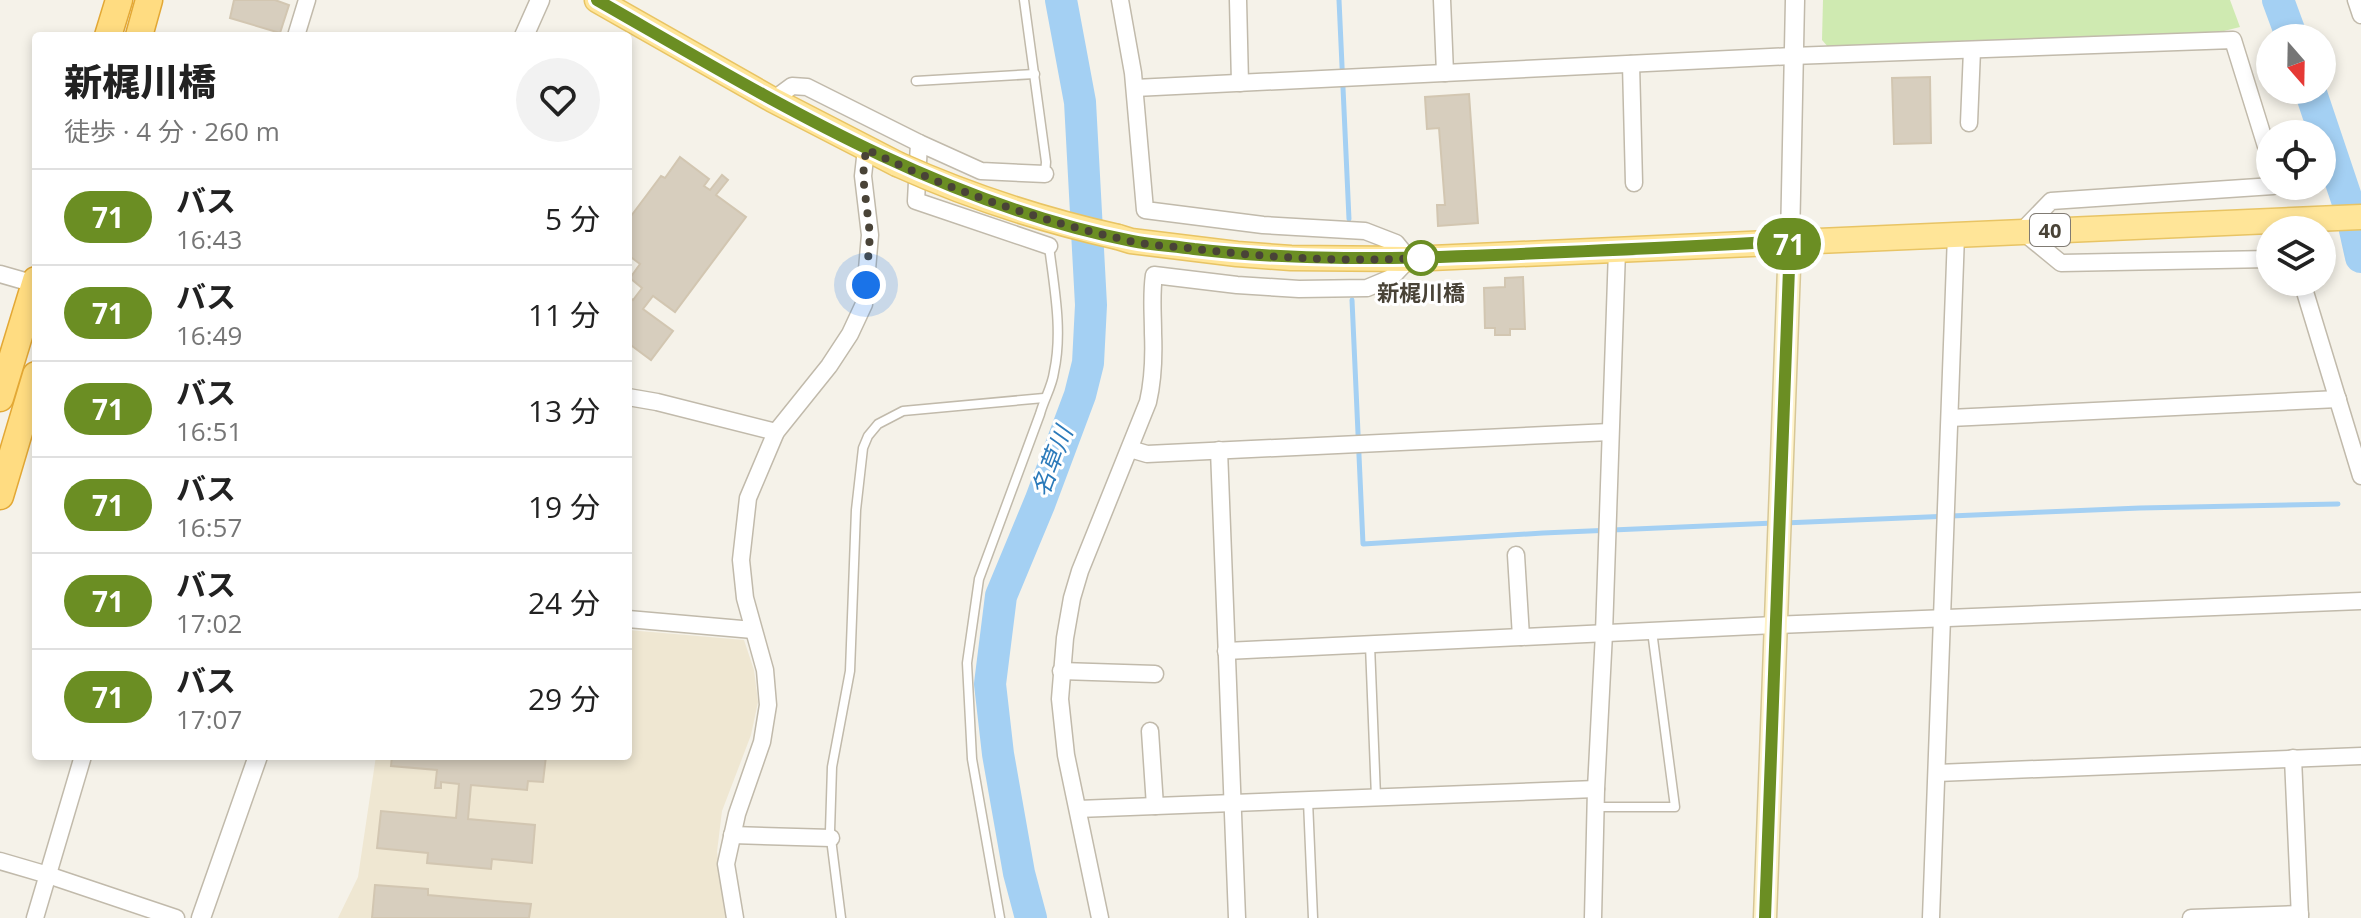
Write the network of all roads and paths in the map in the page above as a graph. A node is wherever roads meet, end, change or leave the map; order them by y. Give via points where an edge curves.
1 (119, 0) edge
2 (149, 0) edge
3 (307, 0) edge
4 (540, 0) edge
5 (597, 0) edge
6 (1024, 0) edge
7 (1120, 0) edge
8 (1238, 0) edge
9 (1442, 0) edge
10 (1795, 0) edge
11 (2356, 0) edge
12 (2361, 15) edge
13 (109, 32) edge
14 (140, 32) edge
15 (297, 32) edge
16 (526, 32) edge
17 (1972, 50) junction
18 (1792, 56) junction
19 (1631, 64) junction
20 (1445, 73) junction
21 (1035, 74) junction
22 (916, 81) dead end
23 (1240, 83) junction
24 (1135, 88) junction
25 (773, 100) junction
26 (2258, 120) edge
27 (1969, 123) dead end
28 (919, 143) junction
29 (866, 149) junction
30 (1045, 174) joint
31 (1634, 183) dead end
32 (2256, 187) edge
33 (2361, 217) edge
34 (2022, 231) junction
35 (1956, 235) junction
36 (1790, 241) junction
37 (1049, 246) joint
38 (1617, 250) junction
39 (1409, 259) junction
40 (2256, 259) edge
41 (0, 274) edge
42 (32, 281) edge
43 (32, 292) edge
44 (2306, 296) edge
45 (32, 388) edge
46 (0, 398) edge
47 (632, 398) edge
48 (1044, 398) junction
49 (2338, 399) junction
50 (1950, 418) junction
51 (776, 432) junction
52 (1610, 432) junction
53 (1130, 449) junction
54 (1219, 450) junction
55 (2361, 476) edge
56 (0, 496) edge
57 (1516, 555) dead end
58 (2361, 601) edge
59 (632, 619) edge
60 (1942, 619) junction
61 (1775, 625) junction
62 (753, 630) junction
63 (1652, 631) junction
64 (1604, 633) junction
65 (1521, 637) junction
66 (1370, 645) junction
67 (1226, 651) junction
68 (1061, 671) junction
69 (1155, 674) dead end
70 (1150, 731) dead end
71 (2361, 756) edge
72 (2293, 758) junction
73 (82, 760) edge
74 (257, 760) edge
75 (1937, 773) junction
76 (1596, 789) junction
77 (1376, 798) junction
78 (1308, 801) junction
79 (1232, 804) junction
80 (1155, 806) junction
81 (1596, 807) junction
82 (1078, 809) junction
83 (732, 835) junction
84 (831, 838) junction
85 (0, 861) edge
86 (48, 875) junction
87 (2300, 916) edge
88 (35, 918) edge
89 (176, 918) edge
90 (201, 918) edge
91 (735, 918) edge
92 (841, 918) edge
93 (1000, 918) edge
94 (1100, 918) edge
95 (1237, 918) edge
96 (1313, 918) edge
97 (1593, 918) edge
98 (1765, 918) edge
99 (1931, 918) edge
100 (2191, 918) edge

1 - 13 highway
2 - 14 highway
3 - 15 street
4 - 16 street
5 - 25 main road, 40
6 - 21 lane
7 - 24 street
8 - 23 street
9 - 20 street
10 - 18 street
11 - 12 street
17 - 18 street
17 - 26 street via 2233,40
17 - 27 street
18 - 19 street
18 - 36 street
19 - 20 street
19 - 31 street
20 - 23 street
21 - 22 lane
21 - 30 lane
23 - 24 street
24 - 39 street via 1145,210 1365,231 1396,243
25 - 28 street via 792,86 807,87
25 - 29 main road, 40
28 - 30 street via 981,171
28 - 37 street via 916,201
29 - 39 main road, 40, bridge via 1018,211 1131,241 1237,254
29 - 51 street via 863,176 870,235 864,304 829,366
32 - 34 street via 2051,201
33 - 34 main road, 40
34 - 35 main road, 40
34 - 40 street via 2061,263
35 - 36 main road, 40
35 - 50 street
36 - 38 main road, 40
36 - 61 main road
37 - 48 lane via 1058,332 1055,371
38 - 39 main road, 40
38 - 52 street
39 - 53 street via 1391,278 1367,288 1299,289 1154,275 1152,383
41 - 42 street
43 - 46 highway
44 - 49 street
45 - 56 highway
47 - 51 street
48 - 84 lane via 903,411 868,436 856,510 849,682 832,767
48 - 93 lane via 979,579 967,663 972,759
49 - 50 street
49 - 55 street
50 - 60 street
51 - 62 street via 748,498 741,560
52 - 54 street
52 - 64 street
53 - 54 street via 1147,454
53 - 68 street via 1080,571
54 - 67 street
57 - 65 street
58 - 60 street
59 - 62 street
60 - 61 street
60 - 75 street
61 - 63 street
61 - 98 main road
62 - 83 street via 768,705 762,742
63 - 64 street
63 - 81 lane via 1675,807
64 - 65 street
64 - 76 street
65 - 66 street
66 - 67 street
66 - 77 lane
67 - 79 street
68 - 69 street
68 - 82 street via 1061,724
70 - 80 street
71 - 72 street
72 - 75 street
72 - 87 street
73 - 86 street
74 - 90 street
75 - 99 street
76 - 77 street
76 - 81 street
77 - 78 street
78 - 79 street
78 - 96 lane
79 - 80 street
79 - 95 street
80 - 82 street
81 - 97 street
82 - 94 street
83 - 84 street
83 - 91 street via 726,864
84 - 92 lane
85 - 86 street
86 - 88 street
86 - 89 street
87 - 100 street

